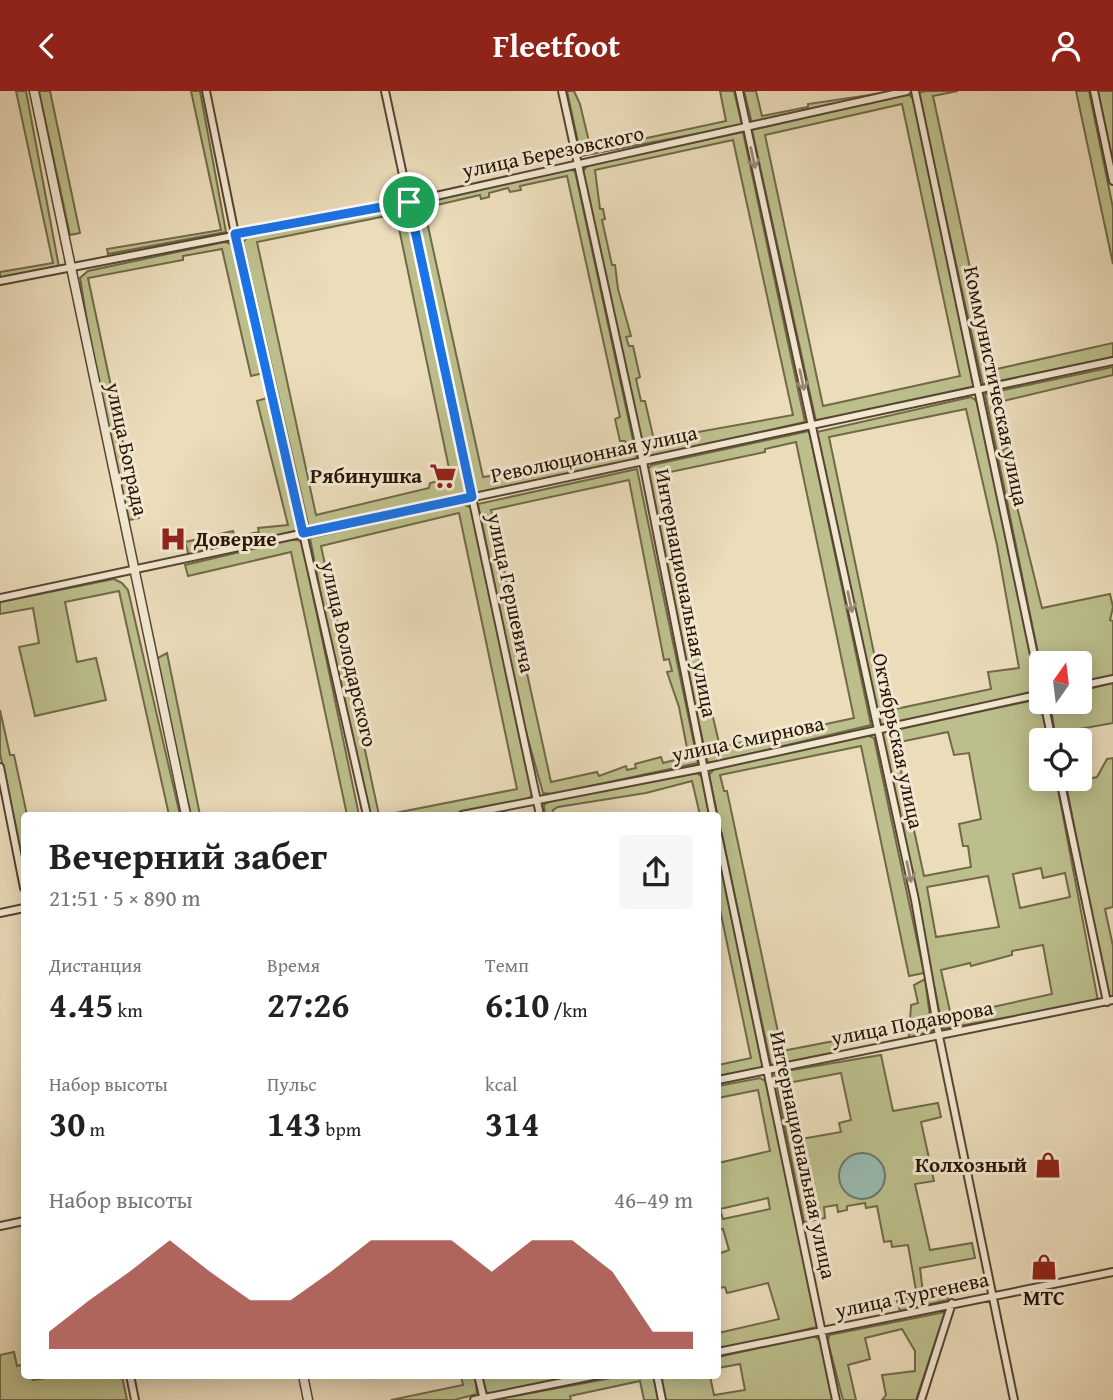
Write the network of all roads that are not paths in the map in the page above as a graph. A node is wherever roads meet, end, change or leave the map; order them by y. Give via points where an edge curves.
1 (34, 91) edge
2 (206, 91) edge
3 (385, 91) edge
4 (562, 91) edge
5 (739, 91) edge
6 (907, 91) edge
7 (915, 91) edge
8 (1094, 91) edge
9 (747, 127) junction
10 (577, 164) junction
11 (1113, 181) edge
12 (409, 202) junction
13 (235, 234) junction
14 (70, 268) junction
15 (0, 281) edge
16 (1113, 361) edge
17 (979, 390) junction
18 (811, 425) junction
19 (643, 461) junction
20 (472, 497) junction
21 (303, 533) junction
22 (136, 569) junction
23 (0, 598) edge
24 (1033, 651) edge
25 (1113, 679) edge
26 (1092, 683) edge
27 (1029, 697) edge
28 (878, 728) junction
29 (0, 767) edge
30 (703, 768) junction
31 (1063, 791) edge
32 (537, 800) junction
33 (185, 812) edge
34 (366, 812) edge
35 (477, 812) edge
36 (539, 812) edge
37 (712, 812) edge
38 (721, 849) edge
39 (21, 873) edge
40 (21, 909) edge
41 (0, 913) edge
42 (1110, 1001) edge
43 (939, 1035) junction
44 (768, 1070) junction
45 (721, 1079) edge
46 (21, 1222) edge
47 (0, 1226) edge
48 (1113, 1272) edge
49 (993, 1296) junction
50 (952, 1303) junction
51 (821, 1332) junction
52 (721, 1351) edge
53 (131, 1379) edge
54 (304, 1379) edge
55 (479, 1379) edge
56 (579, 1379) edge
57 (658, 1379) edge
58 (483, 1399) edge
59 (135, 1400) edge
60 (308, 1400) edge
61 (474, 1400) edge
62 (662, 1400) edge
63 (836, 1400) edge
64 (921, 1400) edge
65 (1014, 1400) edge

1 - 14 street, улица Бограда
2 - 13 street, улица Володарского
3 - 12 street, улица Гершевича
4 - 10 street, Интернациональная улица
5 - 9 street, Октябрьская улица
6 - 9 street, улица Березовского
7 - 17 street, Коммунистическая улица
8 - 11 street
9 - 10 street, улица Березовского
9 -> 18 street, Октябрьская улица
10 - 12 street, улица Березовского
10 - 19 street, Интернациональная улица
12 - 13 street, улица Березовского
12 - 20 street, улица Гершевича
13 - 14 street, улица Березовского
13 - 21 street, улица Володарского
14 - 15 street, улица Березовского
14 - 22 street, улица Бограда
16 - 17 street, Революционная улица
17 - 18 street, Революционная улица
17 - 24 street, Коммунистическая улица
18 - 19 street, Революционная улица
18 -> 28 street, Октябрьская улица
19 - 20 street, Революционная улица
19 - 30 street, Интернациональная улица
20 - 21 street, Революционная улица
20 - 32 street, улица Гершевича
21 - 22 street, Революционная улица
21 - 34 street, улица Володарского
22 - 23 street, Революционная улица
22 - 33 street, улица Бограда
25 - 26 street
27 - 28 street, улица Смирнова
28 - 30 street, улица Смирнова
28 -> 43 street, Октябрьская улица
29 - 39 street
30 - 32 street, улица Смирнова
30 - 37 street, Интернациональная улица
31 - 42 street
32 - 35 street, улица Смирнова
32 - 36 street, улица Гершевича
38 - 44 street, Интернациональная улица
40 - 41 street
42 - 43 street, улица Подаюрова
43 - 44 street, улица Подаюрова
43 - 49 street, Октябрьская улица
44 - 45 street, улица Подаюрова
44 - 51 street, Интернациональная улица
46 - 47 street
48 - 49 street, улица Тургенева
49 - 50 street, улица Тургенева
49 - 65 street, Октябрьская улица
50 - 51 street, улица Тургенева
50 - 64 street
51 - 52 street, улица Тургенева
51 - 63 street, Интернациональная улица
53 - 59 street
54 - 60 street
55 - 58 street
56 - 58 street
57 - 62 street
58 - 61 street

